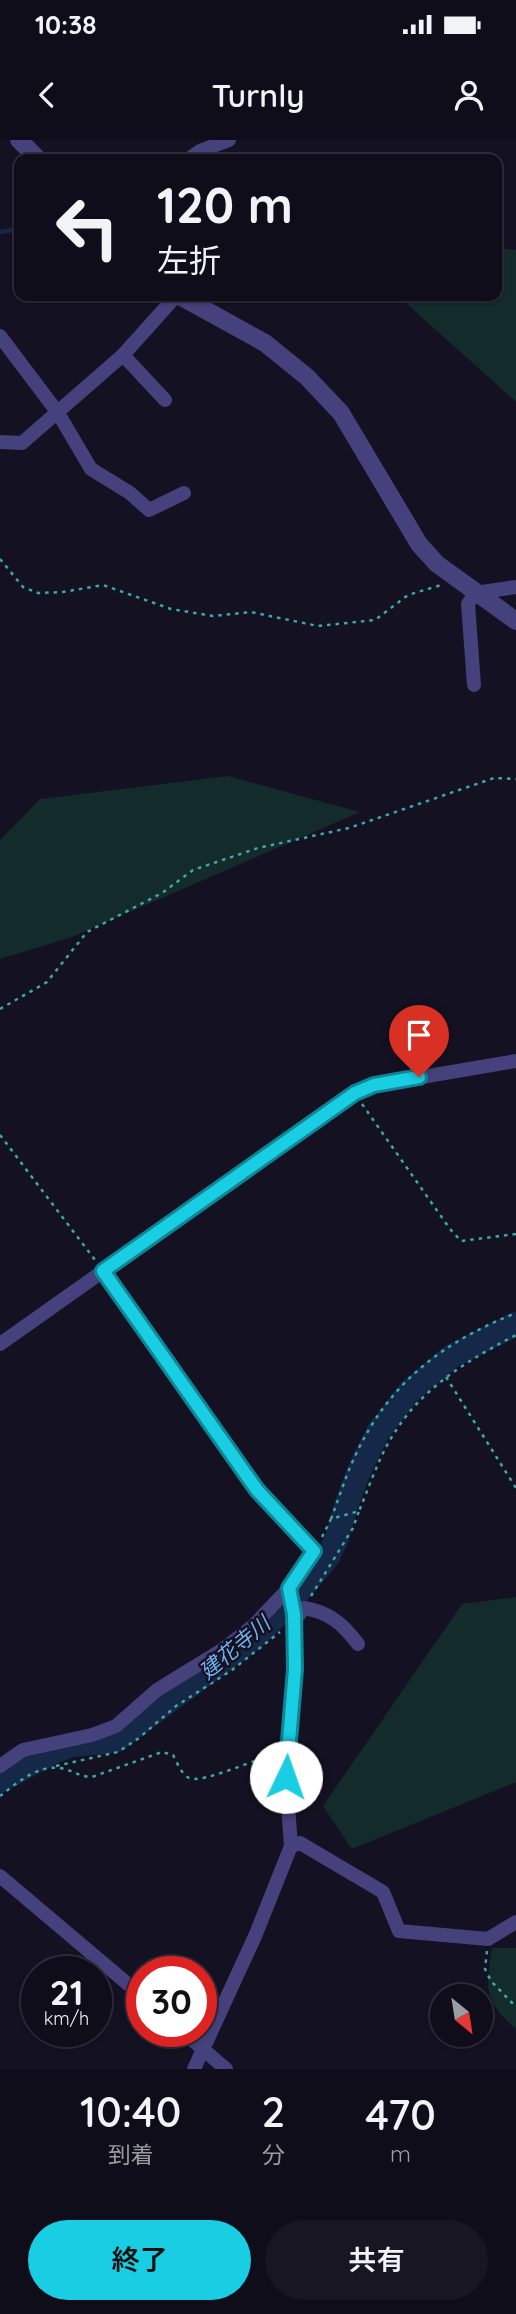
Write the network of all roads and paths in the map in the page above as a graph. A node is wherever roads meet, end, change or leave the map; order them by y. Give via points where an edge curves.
1 (19, 140) edge
2 (229, 140) edge
3 (33, 154) edge
4 (196, 154) edge
5 (180, 301) edge
6 (191, 301) edge
7 (0, 336) edge
8 (123, 355) junction
9 (166, 400) dead end
10 (58, 414) junction
11 (0, 442) edge
12 (184, 493) dead end
13 (0, 559) edge
14 (458, 580) junction
15 (516, 587) edge
16 (475, 593) junction
17 (516, 621) edge
18 (474, 685) dead end
19 (516, 779) edge
20 (0, 1009) edge
21 (516, 1061) edge
22 (355, 1093) junction
23 (0, 1135) edge
24 (516, 1234) edge
25 (103, 1271) junction
26 (516, 1313) edge
27 (516, 1335) edge
28 (0, 1343) edge
29 (446, 1377) junction
30 (516, 1488) edge
31 (359, 1511) junction
32 (331, 1519) junction
33 (314, 1551) junction
34 (289, 1591) junction
35 (297, 1614) junction
36 (358, 1644) dead end
37 (287, 1753) junction
38 (0, 1766) edge
39 (49, 1768) junction
40 (0, 1796) edge
41 (291, 1846) junction
42 (0, 1876) edge
43 (516, 1922) edge
44 (488, 1939) junction
45 (126, 1982) edge
46 (516, 2007) edge
47 (202, 2047) edge
48 (204, 2049) junction
49 (194, 2069) edge
50 (226, 2069) edge

1 - 3 street
2 - 4 street
5 - 8 street
6 - 14 street via 265,343 307,377 341,413 419,544
7 - 10 street
8 - 9 street
8 - 10 street
10 - 11 street via 22,443
10 - 12 street via 91,469 149,510
13 - 14 path via 23,587 38,593 103,585 171,609 213,616 251,612 318,626 375,620 408,594
14 - 16 street
15 - 16 street
16 - 17 street
16 - 18 street via 468,604
19 - 20 path via 494,778 349,828 258,848 192,870 162,893 87,932 47,982
21 - 22 street via 374,1085
22 - 24 path via 461,1241
22 - 25 street
23 - 25 path
25 - 28 street
25 - 33 street via 257,1490
26 - 32 path via 441,1351 404,1382 382,1407 356,1454
27 - 29 path
29 - 30 path
29 - 31 path via 394,1432
31 - 32 path
31 - 35 path via 353,1528
32 - 33 path
33 - 34 street
34 - 35 street
34 - 38 street via 253,1626 157,1690 116,1726 23,1751
35 - 36 street via 316,1610 341,1622
35 - 37 street
35 - 39 path via 232,1670 118,1752
37 - 39 path via 190,1779 173,1755 162,1752 92,1777
37 - 41 street
39 - 40 path
41 - 44 street via 300,1843 383,1892 399,1931
41 - 48 street
42 - 45 street
43 - 44 street
44 - 46 path via 485,1969 491,1982
47 - 48 street
48 - 49 street
48 - 50 street

